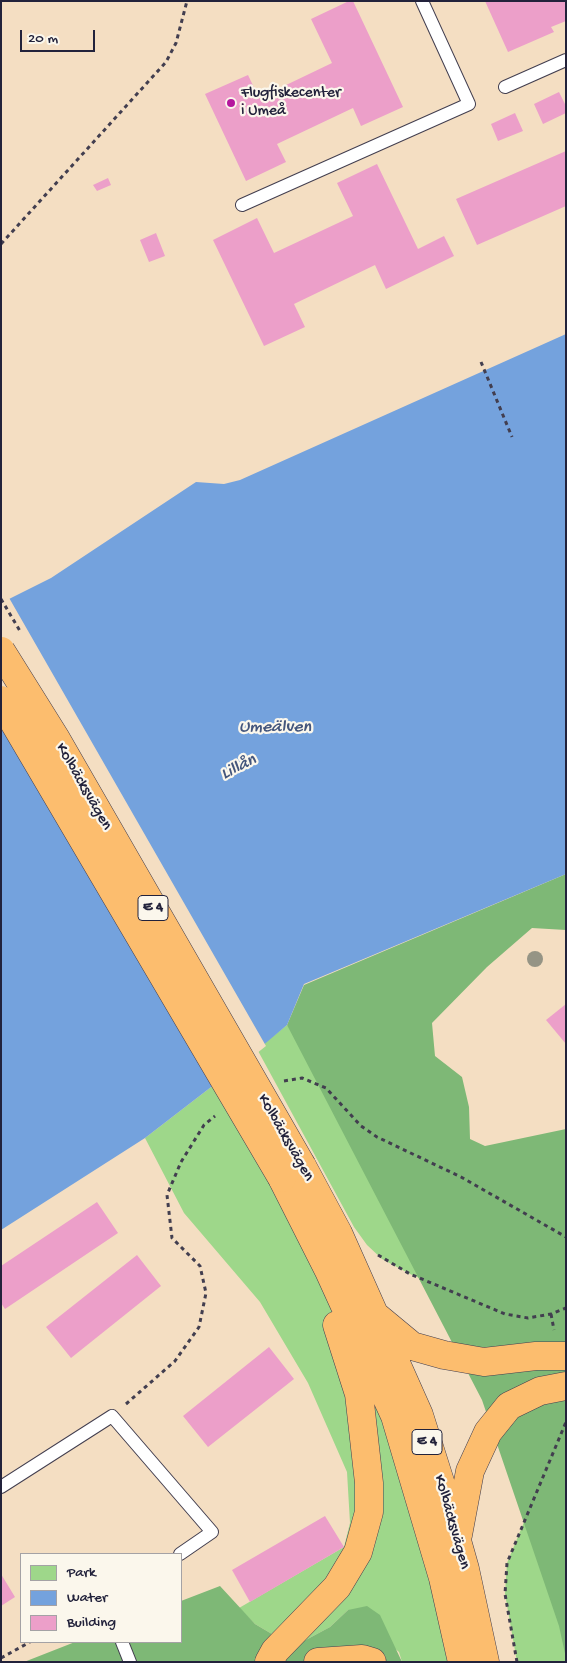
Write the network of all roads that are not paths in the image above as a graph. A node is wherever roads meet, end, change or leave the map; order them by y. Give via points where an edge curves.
1 (422, 1) edge
2 (566, 60) edge
3 (505, 88) dead end
4 (242, 206) dead end
5 (1, 651) edge
6 (1, 700) edge
7 (292, 1172) junction
8 (304, 1222) junction
9 (373, 1314) junction
10 (566, 1356) edge
11 (566, 1386) edge
12 (1, 1486) edge
13 (457, 1542) junction
14 (181, 1553) edge
15 (122, 1643) edge
16 (130, 1662) edge
17 (269, 1662) edge
18 (318, 1662) edge
19 (372, 1662) edge
20 (462, 1662) edge
21 (485, 1662) edge

1 - 4 lane via 469,104
2 - 3 lane
5 - 7 highway, Kolbäcksvägen / E 4, bridge via 61,747
6 - 7 highway, Kolbäcksvägen / E 4, bridge
7 - 8 highway, Kolbäcksvägen / E 4
7 - 9 highway, Kolbäcksvägen / E 4 via 338,1233
8 - 17 highway via 359,1394 369,1512 358,1552 337,1587 275,1651
8 - 20 highway, Kolbäcksvägen / E 4 via 395,1416 443,1578
9 - 10 highway via 412,1346 444,1355 484,1362
9 - 13 highway, Kolbäcksvägen / E 4 via 419,1415
11 - 13 highway via 540,1391 510,1406 488,1432 470,1471
12 - 14 lane via 112,1416 212,1532
13 - 21 highway, Kolbäcksvägen / E 4
15 - 16 lane
18 - 19 highway via 362,1659

